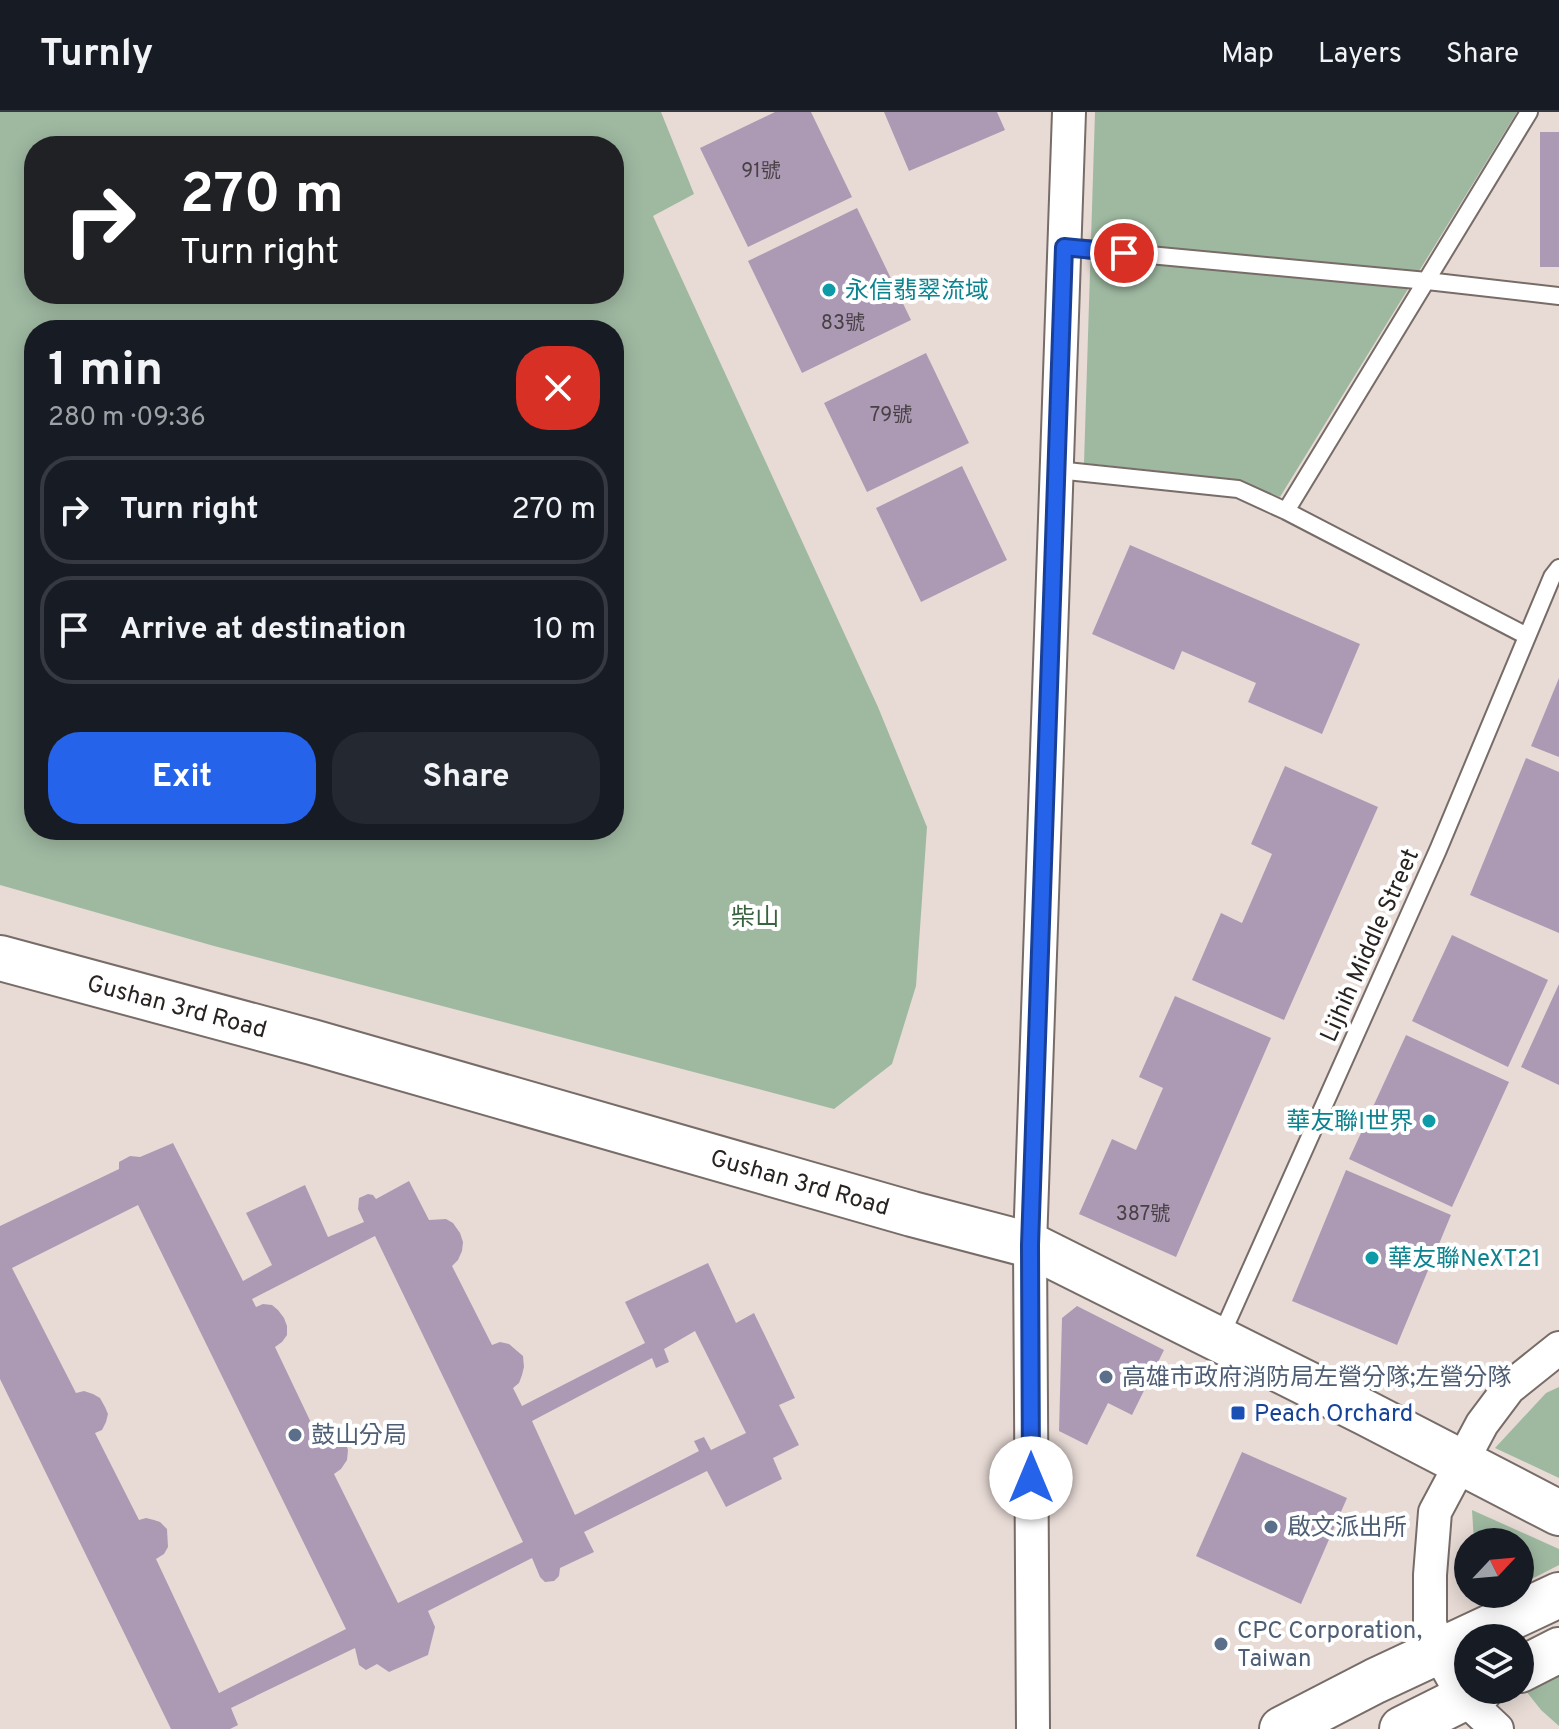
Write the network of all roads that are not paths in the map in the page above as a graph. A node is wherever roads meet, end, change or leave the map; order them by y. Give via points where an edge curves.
1 (1069, 112) edge
2 (1529, 112) edge
3 (1064, 247) junction
4 (1427, 281) junction
5 (1559, 296) edge
6 (1057, 470) junction
7 (1286, 511) junction
8 (1559, 568) edge
9 (1527, 636) junction
10 (0, 958) edge
11 (1030, 1245) junction
12 (1219, 1340) junction
13 (1559, 1348) edge
14 (1460, 1462) junction
15 (1559, 1513) edge
16 (1559, 1595) edge
17 (1559, 1650) edge
18 (1438, 1652) junction
19 (1534, 1663) edge
20 (1454, 1672) edge
21 (1454, 1703) edge
22 (1479, 1704) edge
23 (1033, 1729) edge
24 (1282, 1729) edge
25 (1402, 1729) edge
26 (1497, 1729) edge

1 - 3 street
2 - 4 lane
3 - 4 lane
3 - 6 street
4 - 5 lane
4 - 7 lane
6 - 7 lane via 1238,489
6 - 11 street
7 - 9 lane
8 - 9 lane, Lijhih Middle Street
9 - 12 lane, Lijhih Middle Street via 1438,850
10 - 11 street, Gushan 3rd Road
11 - 12 street, Gushan 3rd Road
11 - 23 street
12 - 14 street, Gushan 3rd Road
13 - 14 street via 1509,1388
14 - 15 street, Gushan 3rd Road
14 - 18 street via 1435,1512 1430,1623
16 - 18 street
17 - 19 street
18 - 20 street
18 - 24 street
21 - 25 street
22 - 26 street

